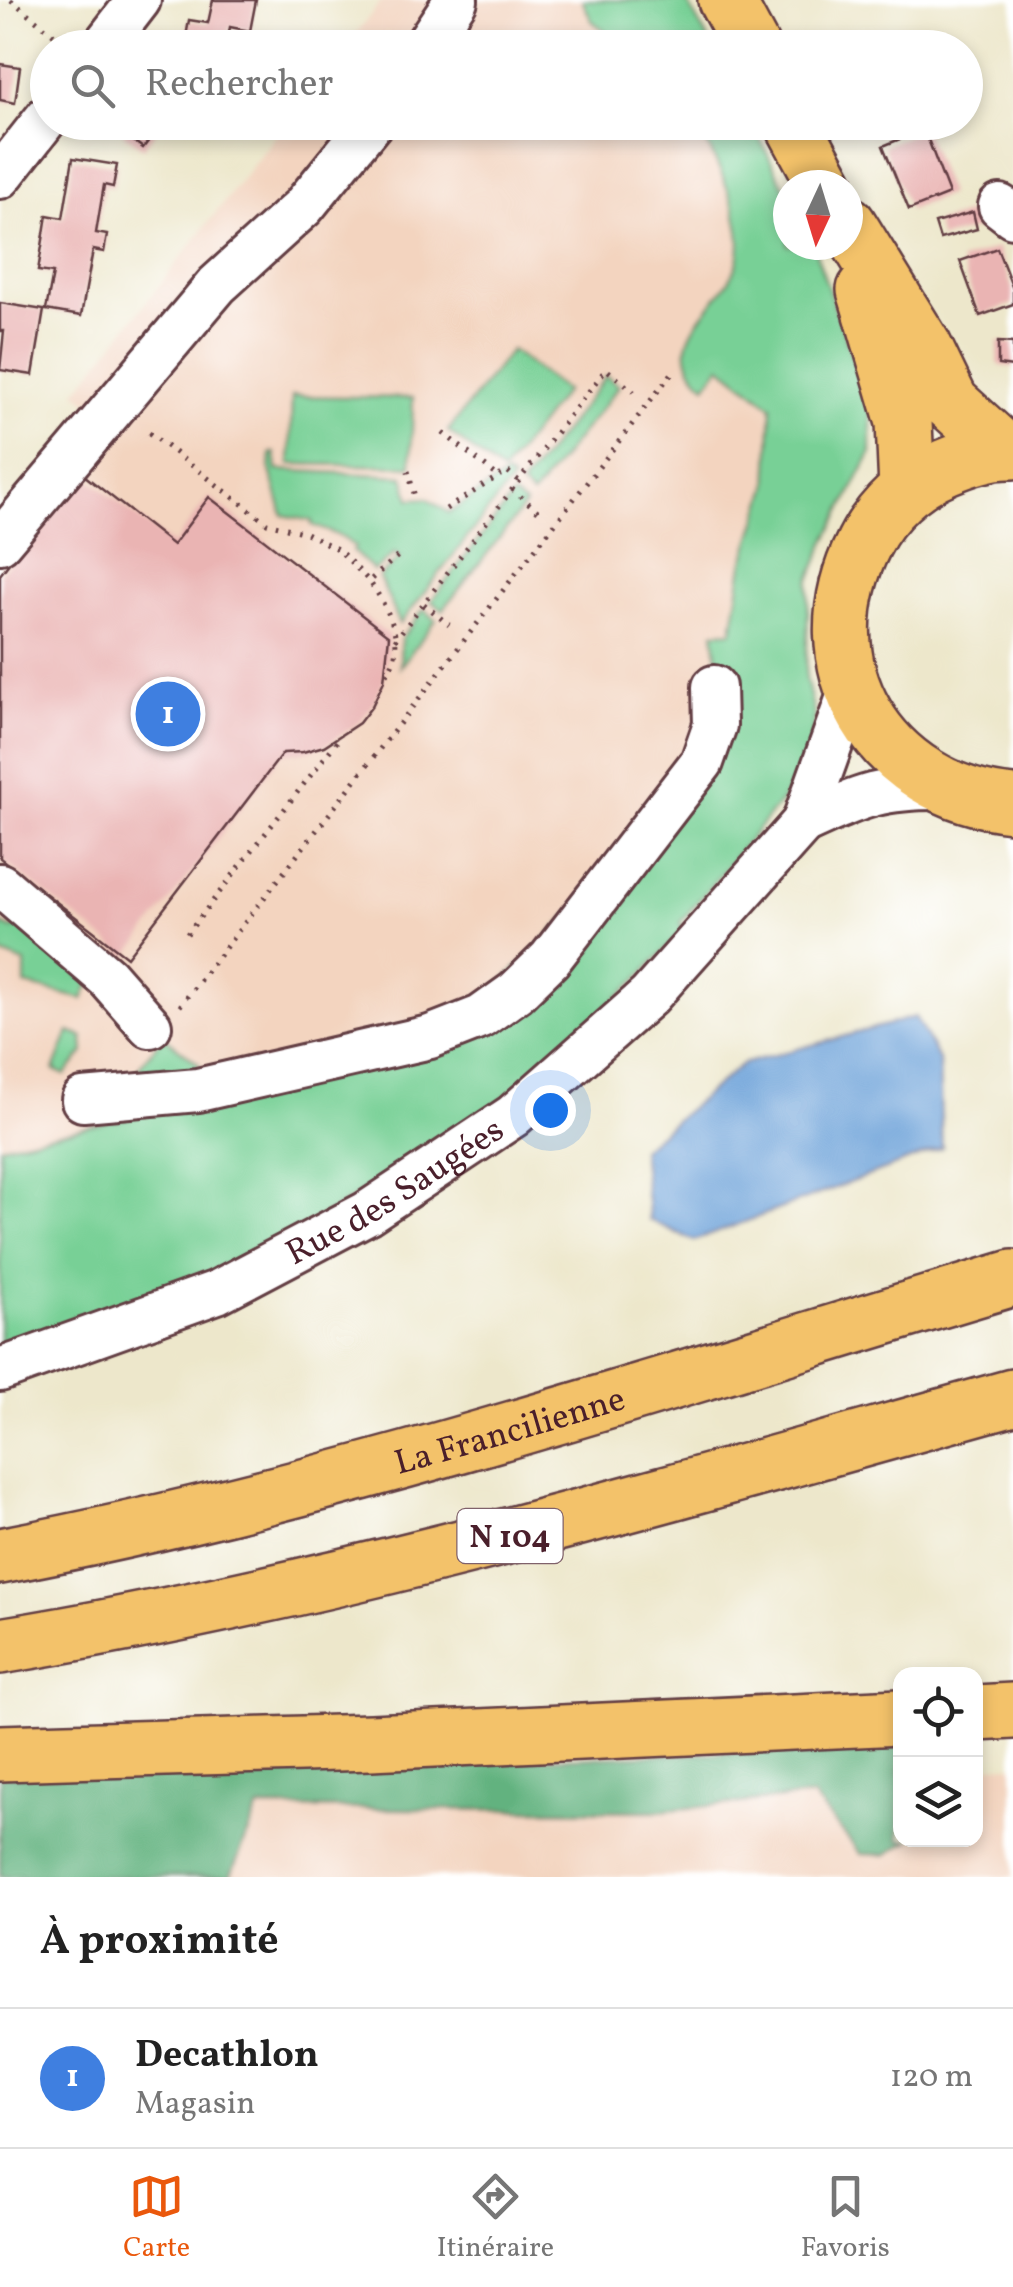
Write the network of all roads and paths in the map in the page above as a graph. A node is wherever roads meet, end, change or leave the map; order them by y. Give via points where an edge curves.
1 (11, 0) edge
2 (140, 0) edge
3 (456, 0) edge
4 (726, 0) edge
5 (48, 30) edge
6 (116, 30) edge
7 (436, 30) edge
8 (742, 30) edge
9 (30, 139) edge
10 (357, 140) edge
11 (802, 140) edge
12 (818, 170) edge
13 (0, 177) edge
14 (863, 248) edge
15 (856, 260) edge
16 (672, 373) dead end
17 (634, 392) dead end
18 (149, 433) dead end
19 (443, 433) dead end
20 (1008, 451) edge
21 (408, 471) dead end
22 (499, 477) junction
23 (518, 480) junction
24 (512, 489) junction
25 (906, 490) junction
26 (414, 497) dead end
27 (446, 509) dead end
28 (539, 512) dead end
29 (0, 542) edge
30 (398, 556) dead end
31 (369, 581) junction
32 (423, 604) junction
33 (448, 625) dead end
34 (395, 640) junction
35 (386, 674) dead end
36 (852, 686) junction
37 (714, 688) dead end
38 (338, 739) dead end
39 (990, 803) edge
40 (803, 823) junction
41 (0, 885) edge
42 (187, 934) dead end
43 (163, 1018) joint
44 (83, 1100) dead end
45 (1013, 1278) edge
46 (0, 1370) edge
47 (1013, 1397) edge
48 (0, 1556) edge
49 (0, 1646) edge
50 (1013, 1711) edge
51 (983, 1713) edge
52 (893, 1717) edge
53 (0, 1753) edge

1 - 5 path
2 - 6 street
3 - 7 street
4 - 8 main road
9 - 13 street
10 - 29 street via 303,207 217,285
11 - 12 main road
14 - 20 main road via 950,403
15 - 25 main road via 904,422
16 - 43 path
17 - 23 path via 606,369
18 - 31 path via 267,522 339,550
19 - 22 path
20 - 25 main road via 964,459
21 - 26 path
22 - 23 path via 507,470
22 - 27 path
23 - 24 path
24 - 28 path
24 - 32 path
25 - 36 main road via 854,562 842,624
30 - 31 path
31 - 34 path via 388,608
32 - 33 path
32 - 34 path
34 - 35 path via 394,665
36 - 39 main road via 880,737 922,775
36 - 40 street, Rue des Saugées
37 - 44 street via 716,725 702,762 550,959 481,1018 430,1037 198,1090
38 - 42 path
39 - 40 street, Rue des Saugées via 898,788
40 - 46 street, Rue des Saugées via 649,996 513,1116 366,1214 217,1292
41 - 43 street
45 - 48 main road, La Francilienne via 262,1497
47 - 49 main road, N 104 via 530,1531 255,1598
50 - 51 main road
52 - 53 main road

